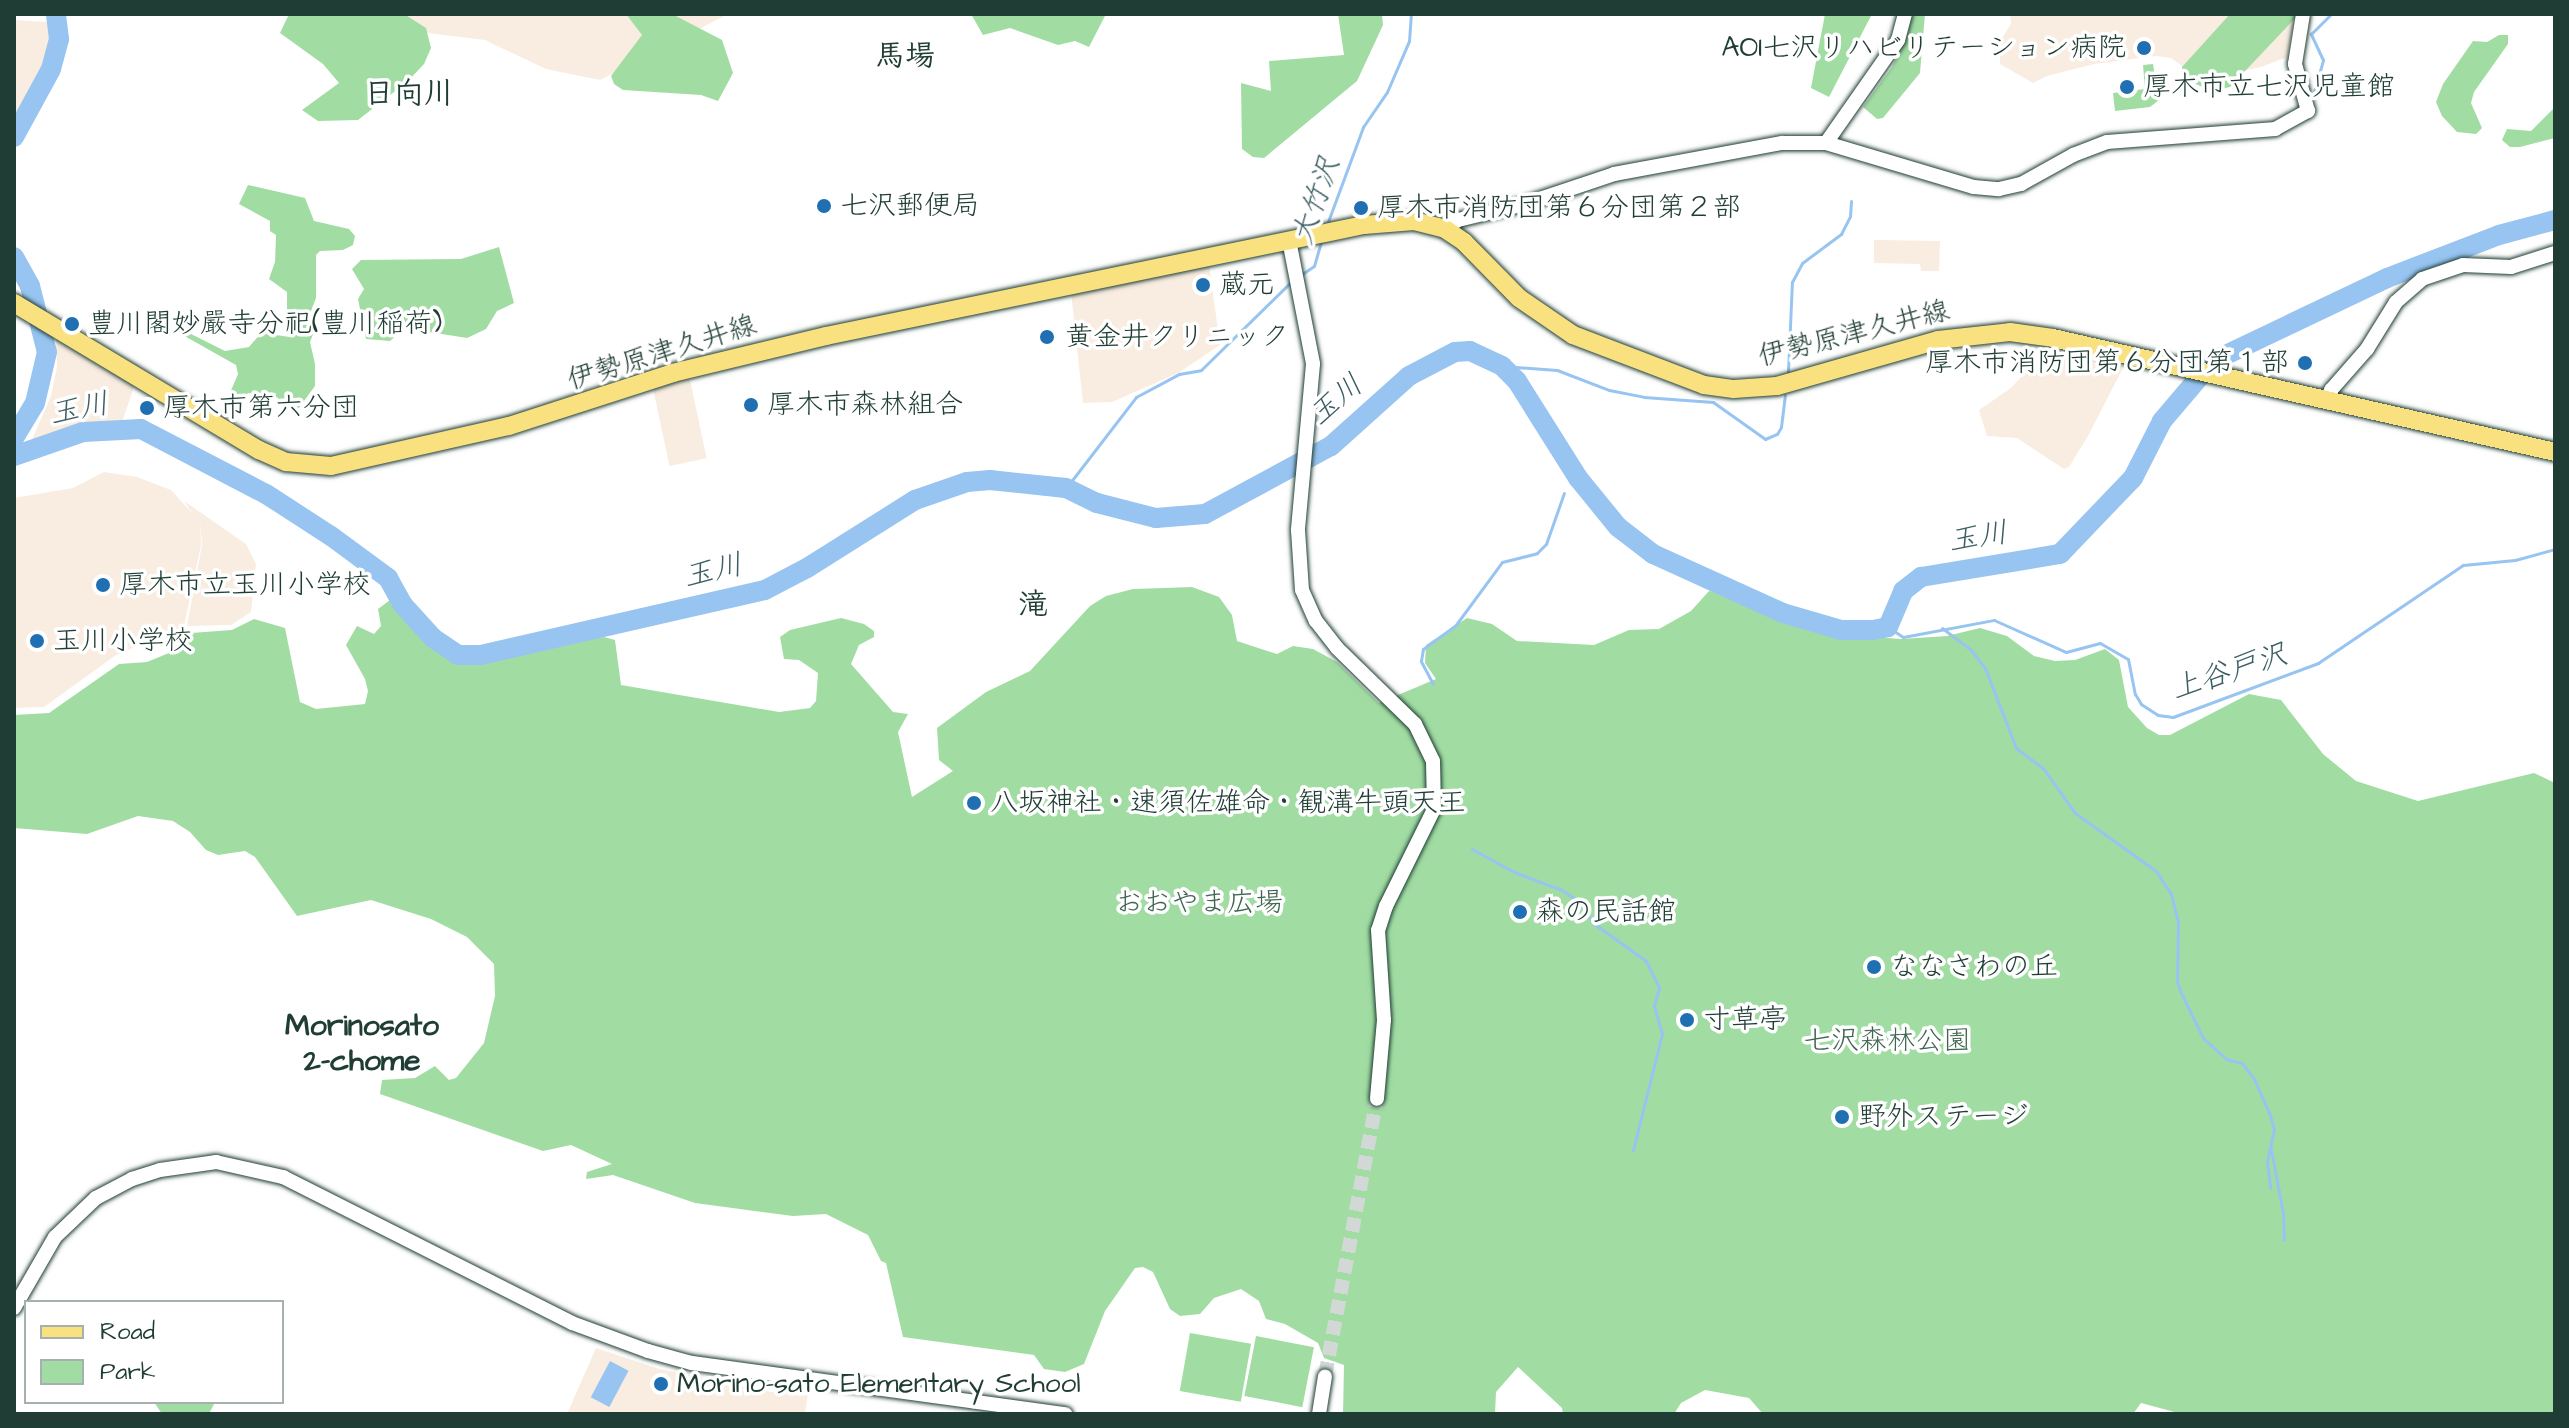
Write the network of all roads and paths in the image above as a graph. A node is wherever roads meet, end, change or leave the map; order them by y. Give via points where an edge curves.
1 (1905, 14) edge
2 (2303, 14) edge
3 (1826, 143) junction
4 (1445, 229) junction
5 (1289, 240) junction
6 (2555, 253) edge
7 (14, 303) edge
8 (2327, 400) junction
9 (2555, 452) edge
10 (1377, 1099) tunnel mouth
11 (14, 1308) edge
12 (1325, 1376) tunnel mouth
13 (1066, 1414) edge
14 (1319, 1414) edge

1 - 3 street via 1898,40
2 - 3 street via 2295,64 2308,111 2275,129 2107,142 2021,184 1999,189 1974,187
3 - 4 street via 1782,143 1652,165 1458,220
4 - 5 main road, 伊勢原津久井線 via 1405,221
4 - 8 main road, 伊勢原津久井線 via 1519,298 1573,335 1704,385 1777,386 1938,340 1991,332 2044,336
5 - 7 main road, 伊勢原津久井線 via 814,339 673,373 509,426 331,466 286,462 259,450
5 - 10 street via 1313,364 1298,570 1307,605 1337,648 1415,724 1433,761 1434,809 1378,930 1384,1020
6 - 8 street via 2511,267 2463,265 2422,279 2396,302
8 - 9 main road
11 - 13 street via 55,1237 96,1198 160,1170 216,1162 283,1177 572,1323 648,1351 692,1363
12 - 14 street

